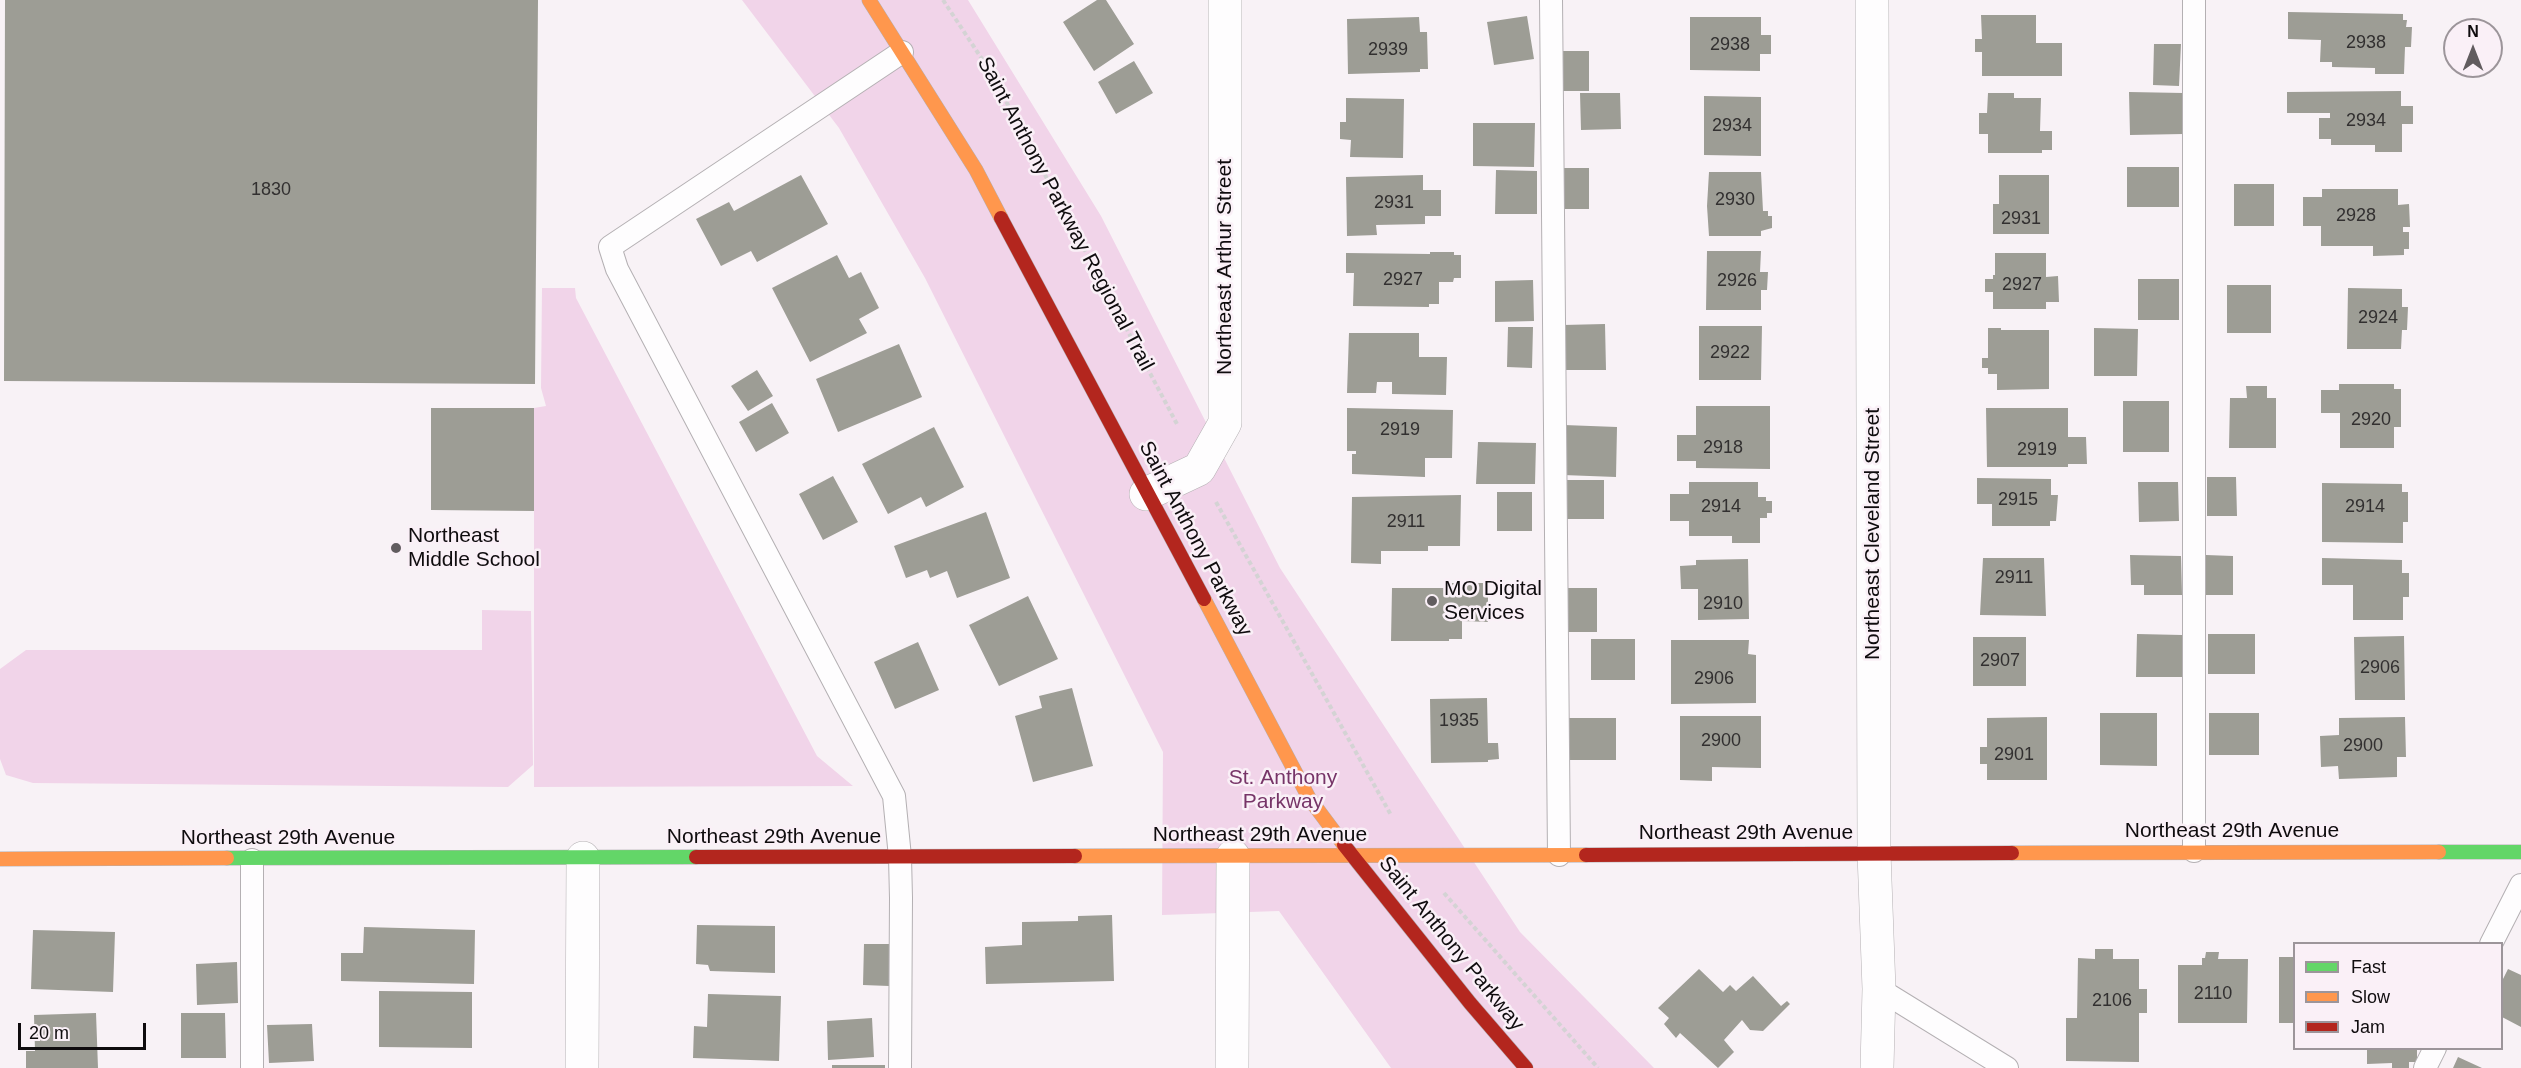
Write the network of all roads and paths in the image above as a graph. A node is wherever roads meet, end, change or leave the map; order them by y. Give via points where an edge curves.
1 (869, 0) edge
2 (943, 0) edge
3 (1225, 0) edge
4 (1551, 0) edge
5 (1872, 0) edge
6 (2194, 0) edge
7 (902, 52) junction
8 (1181, 432) dead end
9 (1146, 494) junction
10 (1213, 497) dead end
11 (1384, 804) dead end
12 (2194, 851) junction
13 (2521, 852) edge
14 (1874, 853) junction
15 (1559, 855) junction
16 (1233, 856) junction
17 (1352, 856) junction
18 (900, 857) junction
19 (583, 858) junction
20 (0, 859) edge
21 (252, 860) junction
22 (2521, 885) edge
23 (1449, 900) dead end
24 (2491, 942) edge
25 (1879, 988) junction
26 (2434, 1050) edge
27 (252, 1068) edge
28 (582, 1068) edge
29 (900, 1068) edge
30 (1232, 1068) edge
31 (1526, 1068) edge
32 (1598, 1068) edge
33 (1877, 1068) edge
34 (2007, 1068) edge
35 (2425, 1068) edge

1 - 7 street, Saint Anthony Parkway
2 - 8 path, Saint Anthony Parkway Regional Trail via 990,71
3 - 9 street, Northeast Arthur Street via 1225,423 1199,469
4 - 15 lane
5 - 14 street, Northeast Cleveland Street
6 - 12 lane
7 - 9 street, Saint Anthony Parkway via 976,170
7 - 18 lane via 610,247 616,269 894,796
9 - 17 street, Saint Anthony Parkway via 1309,798
10 - 11 path
12 - 13 street, Northeast 29th Avenue
12 - 14 street, Northeast 29th Avenue
14 - 15 street, Northeast 29th Avenue
14 - 25 street, Northeast Cleveland Street
15 - 17 street, Northeast 29th Avenue
16 - 17 street, Northeast 29th Avenue
16 - 18 street, Northeast 29th Avenue
16 - 30 street
17 - 31 street, Saint Anthony Parkway
18 - 19 street, Northeast 29th Avenue
18 - 29 lane
19 - 21 street, Northeast 29th Avenue
19 - 28 street
20 - 21 street, Northeast 29th Avenue
21 - 27 lane
22 - 24 lane
23 - 32 path
25 - 33 street, Northeast Cleveland Street
25 - 34 lane
26 - 35 lane

